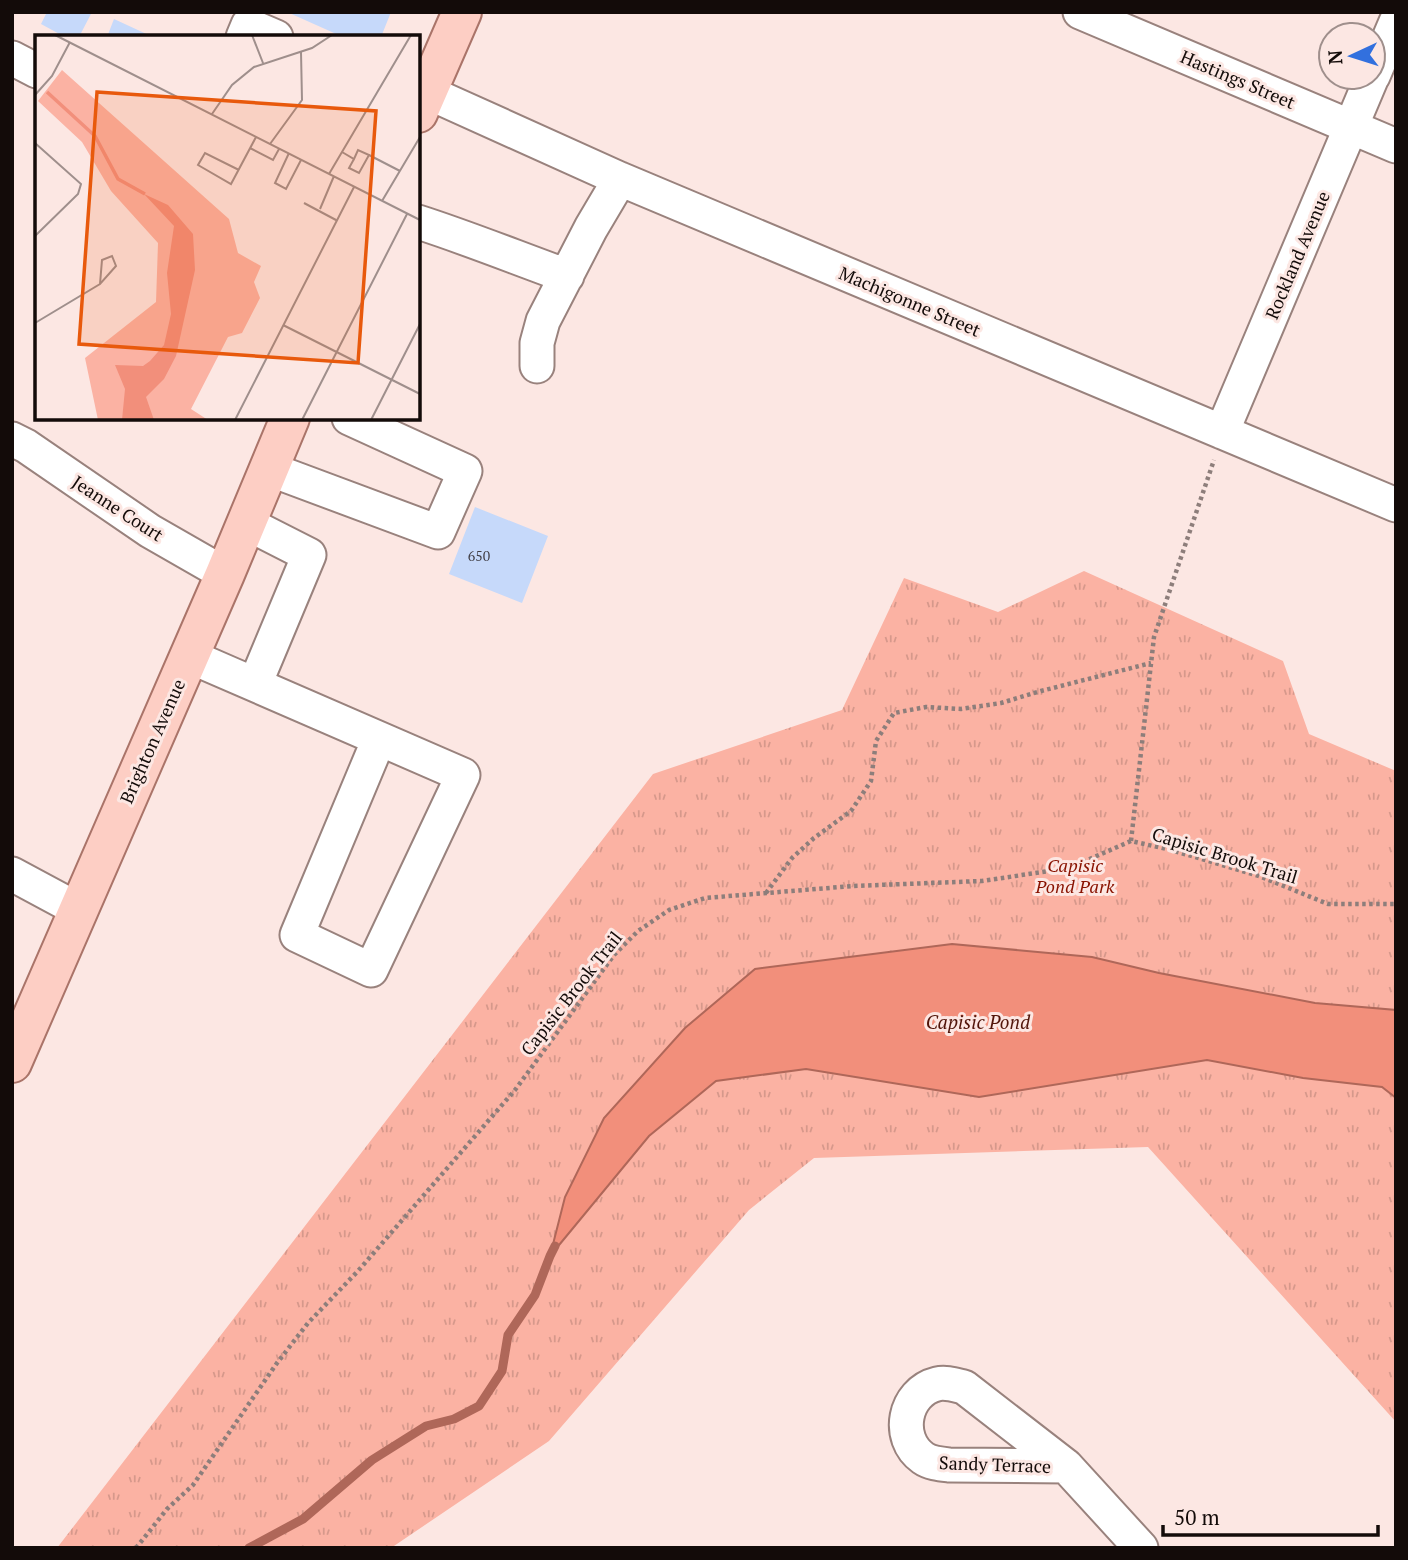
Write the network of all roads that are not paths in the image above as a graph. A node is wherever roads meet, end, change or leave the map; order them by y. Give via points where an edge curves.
1 (463, 12) edge
2 (1080, 12) edge
3 (1396, 22) edge
4 (1387, 43) edge
5 (12, 58) edge
6 (35, 70) edge
7 (1367, 91) edge
8 (423, 102) edge
9 (1351, 128) junction
10 (1396, 146) edge
11 (620, 179) junction
12 (420, 223) edge
13 (566, 275) junction
14 (537, 366) dead end
15 (289, 420) edge
16 (353, 420) edge
17 (1222, 432) junction
18 (12, 439) edge
19 (269, 469) junction
20 (1396, 505) edge
21 (246, 523) junction
22 (225, 574) junction
23 (190, 656) junction
24 (254, 684) junction
25 (379, 739) junction
26 (12, 874) edge
27 (79, 910) junction
28 (12, 1063) edge
29 (1066, 1466) dead end
30 (1141, 1548) edge

1 - 8 main road
2 - 9 street, Hastings Street
3 - 4 street, Rockland Avenue
5 - 6 street
7 - 9 street, Rockland Avenue
8 - 11 street, Machigonne Street
9 - 10 street, Hastings Street
9 - 17 street, Rockland Avenue
11 - 13 street
11 - 17 street, Machigonne Street
12 - 13 street
13 - 14 street via 543,321
15 - 19 main road, Brighton Avenue
16 - 19 street via 465,471 438,532
17 - 20 street, Machigonne Street
18 - 22 street, Jeanne Court via 150,531
19 - 21 main road, Brighton Avenue
21 - 22 main road, Brighton Avenue
21 - 24 street via 310,555
22 - 23 main road, Brighton Avenue
23 - 24 street
23 - 27 main road, Brighton Avenue
24 - 25 street
25 - 25 street via 463,775 371,970 297,935
26 - 27 street
27 - 28 main road, Brighton Avenue
29 - 30 street, Sandy Terrace

